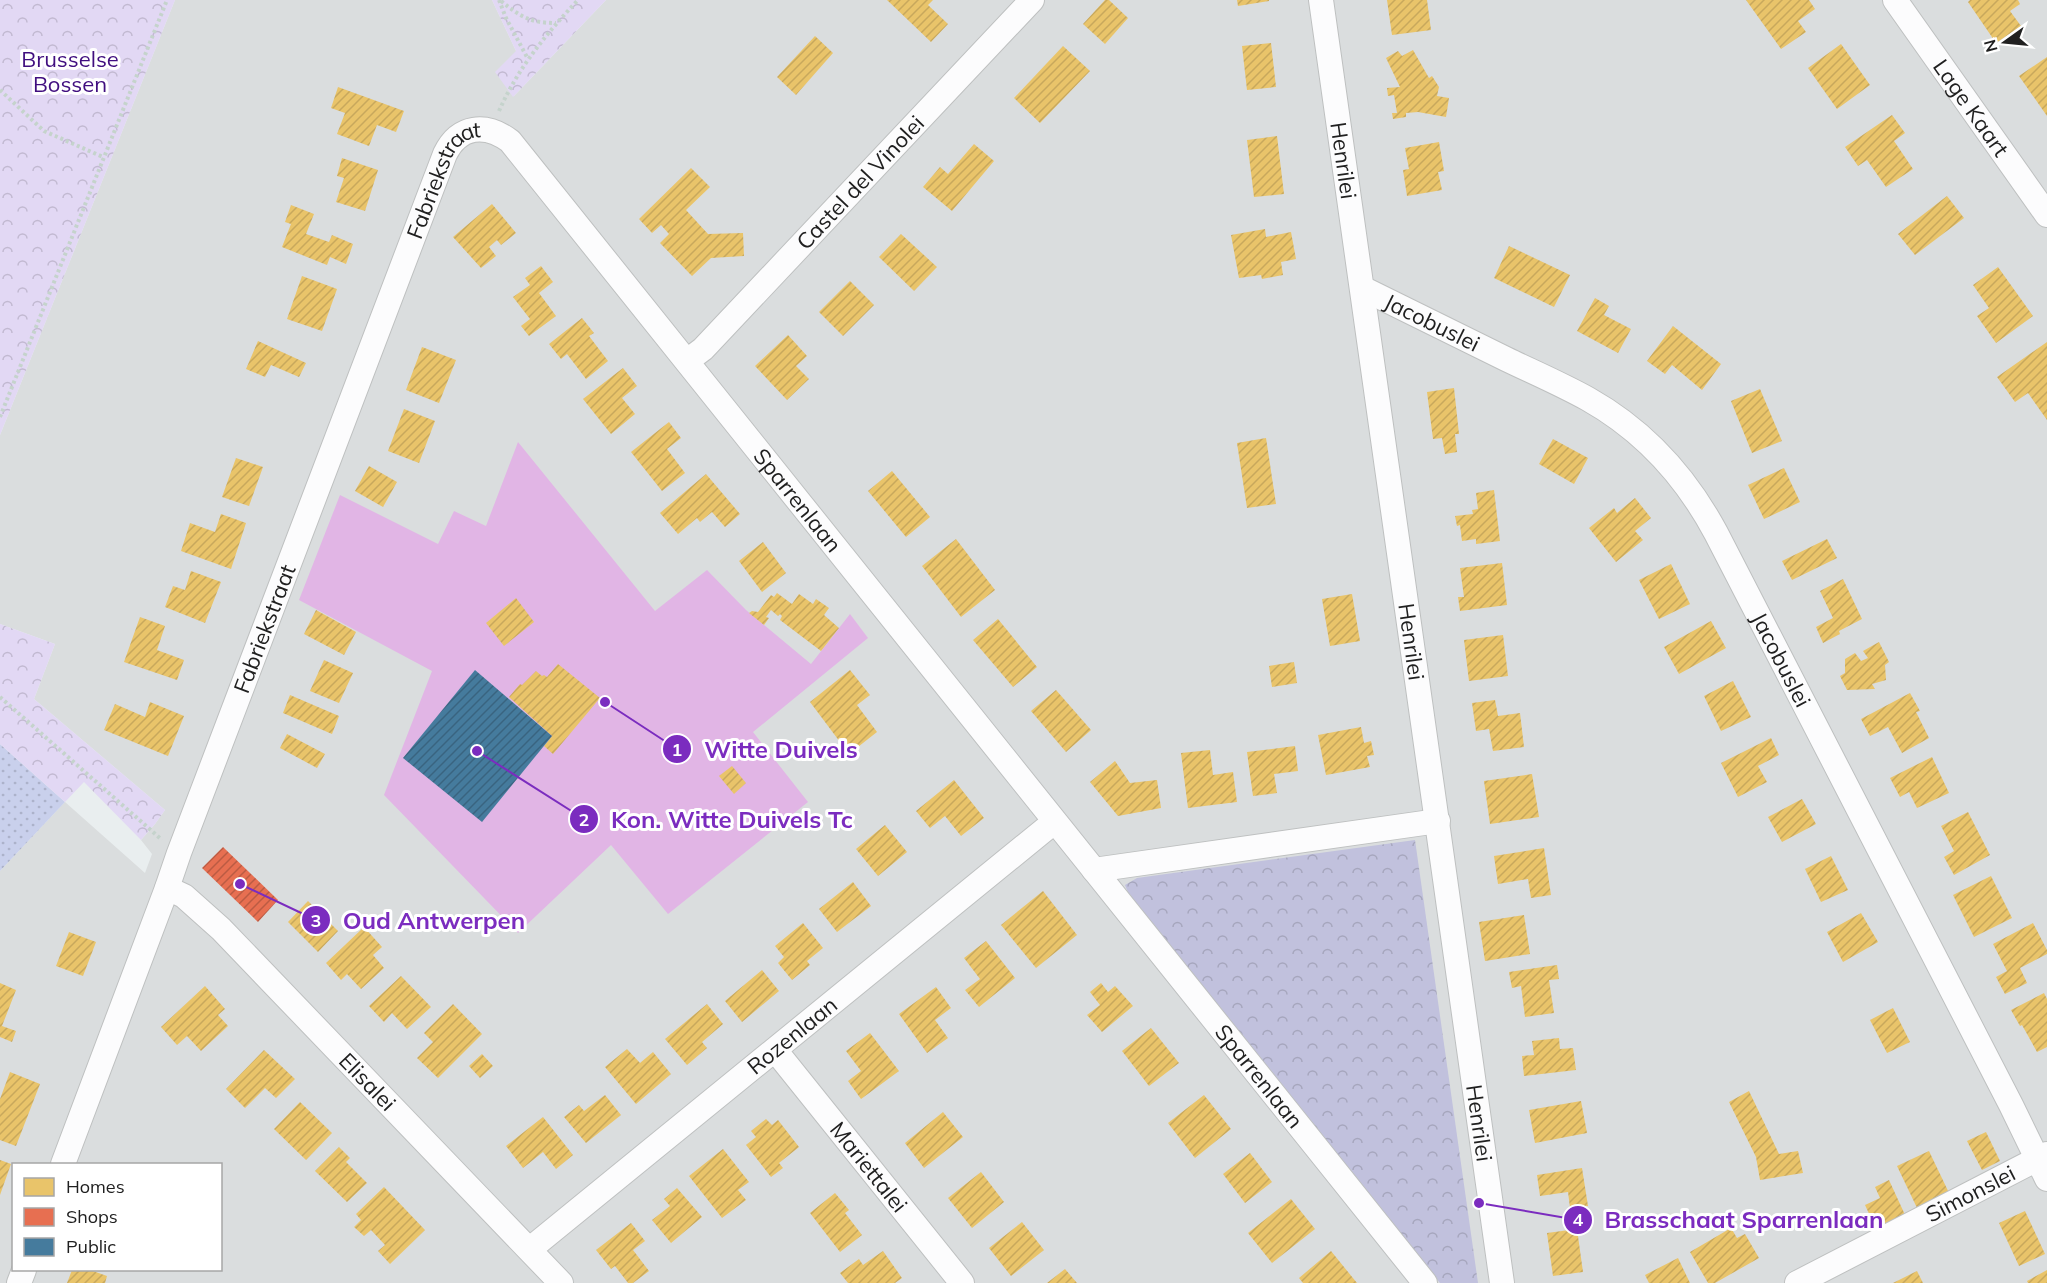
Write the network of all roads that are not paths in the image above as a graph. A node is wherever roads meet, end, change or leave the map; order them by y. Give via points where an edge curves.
1 (1032, 0) edge
2 (1321, 0) edge
3 (1895, 0) edge
4 (498, 133) joint
5 (2047, 215) edge
6 (1362, 288) junction
7 (687, 361) junction
8 (1438, 821) junction
9 (1054, 822) junction
10 (1094, 870) junction
11 (167, 888) junction
12 (775, 1050) junction
13 (63, 1163) edge
14 (2044, 1164) edge
15 (530, 1249) junction
16 (561, 1283) edge
17 (962, 1283) edge
18 (1425, 1283) edge
19 (1502, 1283) edge
20 (1797, 1283) edge

1 - 7 street, Castel del Vinolei via 703,349
2 - 6 street, Henrilei
3 - 5 street, Lage Kaart
4 - 7 street, Sparrenlaan via 510,141
4 - 11 street, Fabriekstraat via 484,129 463,133 445,154
6 - 8 street, Henrilei
6 - 14 street, Jacobuslei via 1588,399 1632,429 1688,487 1722,543
7 - 9 street, Sparrenlaan
8 - 10 street
8 - 19 street, Henrilei
9 - 10 street, Sparrenlaan
9 - 12 street, Rozenlaan
10 - 18 street, Sparrenlaan
11 - 13 street, Fabriekstraat
11 - 15 street, Elisalei via 184,896 221,929
12 - 15 street, Rozenlaan
12 - 17 street, Mariettalei
14 - 20 street, Simonslei
15 - 16 street, Elisalei

